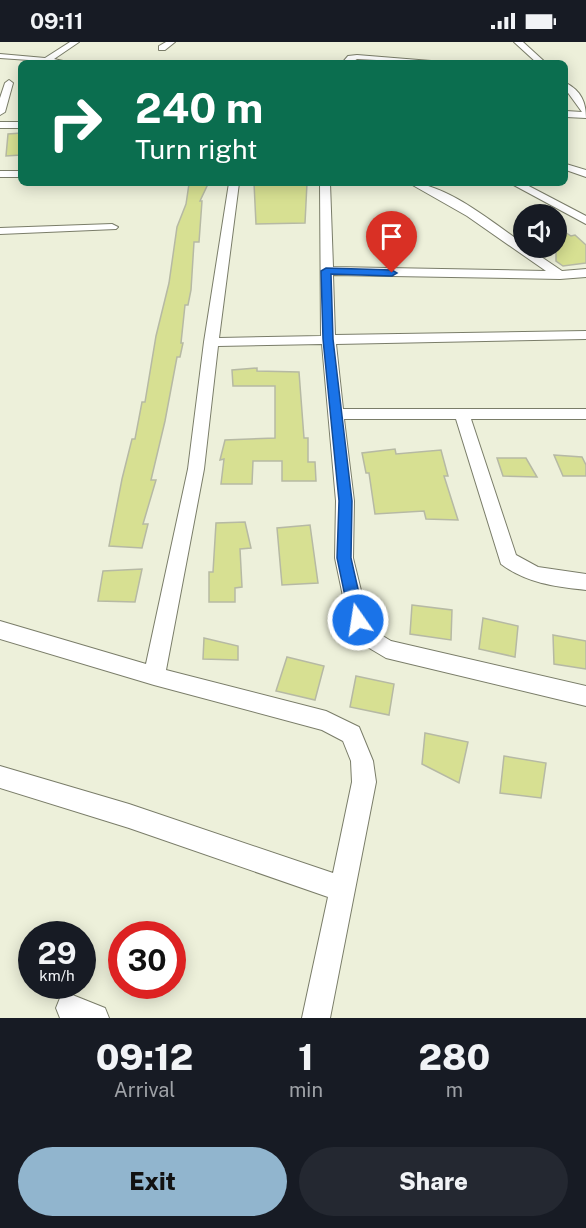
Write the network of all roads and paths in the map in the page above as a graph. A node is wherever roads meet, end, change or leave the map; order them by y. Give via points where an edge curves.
1 (75, 42) edge
2 (171, 42) edge
3 (518, 42) edge
4 (162, 48) dead end
5 (0, 56) edge
6 (37, 60) edge
7 (48, 60) edge
8 (349, 60) edge
9 (394, 60) edge
10 (539, 60) edge
11 (9, 83) dead end
12 (568, 88) edge
13 (0, 112) edge
14 (586, 113) edge
15 (568, 114) edge
16 (0, 125) edge
17 (18, 125) edge
18 (568, 168) edge
19 (0, 174) edge
20 (18, 174) edge
21 (586, 174) edge
22 (234, 186) edge
23 (325, 186) edge
24 (422, 186) edge
25 (521, 186) edge
26 (586, 221) edge
27 (112, 226) dead end
28 (0, 231) edge
29 (326, 271) junction
30 (586, 273) edge
31 (561, 275) junction
32 (586, 335) edge
33 (328, 339) junction
34 (211, 342) junction
35 (335, 414) junction
36 (462, 414) junction
37 (586, 414) edge
38 (586, 582) edge
39 (0, 630) edge
40 (154, 676) junction
41 (586, 696) edge
42 (0, 777) edge
43 (343, 889) junction
44 (316, 1018) edge

1 - 7 street
2 - 4 street
3 - 10 street
5 - 6 street
8 - 9 street
11 - 13 street
12 - 14 street
14 - 15 street
16 - 17 street
18 - 21 street
19 - 20 street
22 - 34 street
23 - 29 street
24 - 31 street via 439,193
25 - 26 street
27 - 28 street
29 - 31 street
29 - 33 street
30 - 31 street
32 - 33 street
33 - 34 street
33 - 35 street
34 - 40 street via 196,469
35 - 36 street
35 - 41 street via 345,501 344,558 358,620 366,636 386,649
36 - 37 street
36 - 38 street via 508,559 519,569 539,576
39 - 40 street
40 - 43 street via 326,721 351,734 362,761 364,782
42 - 43 street
43 - 44 street

